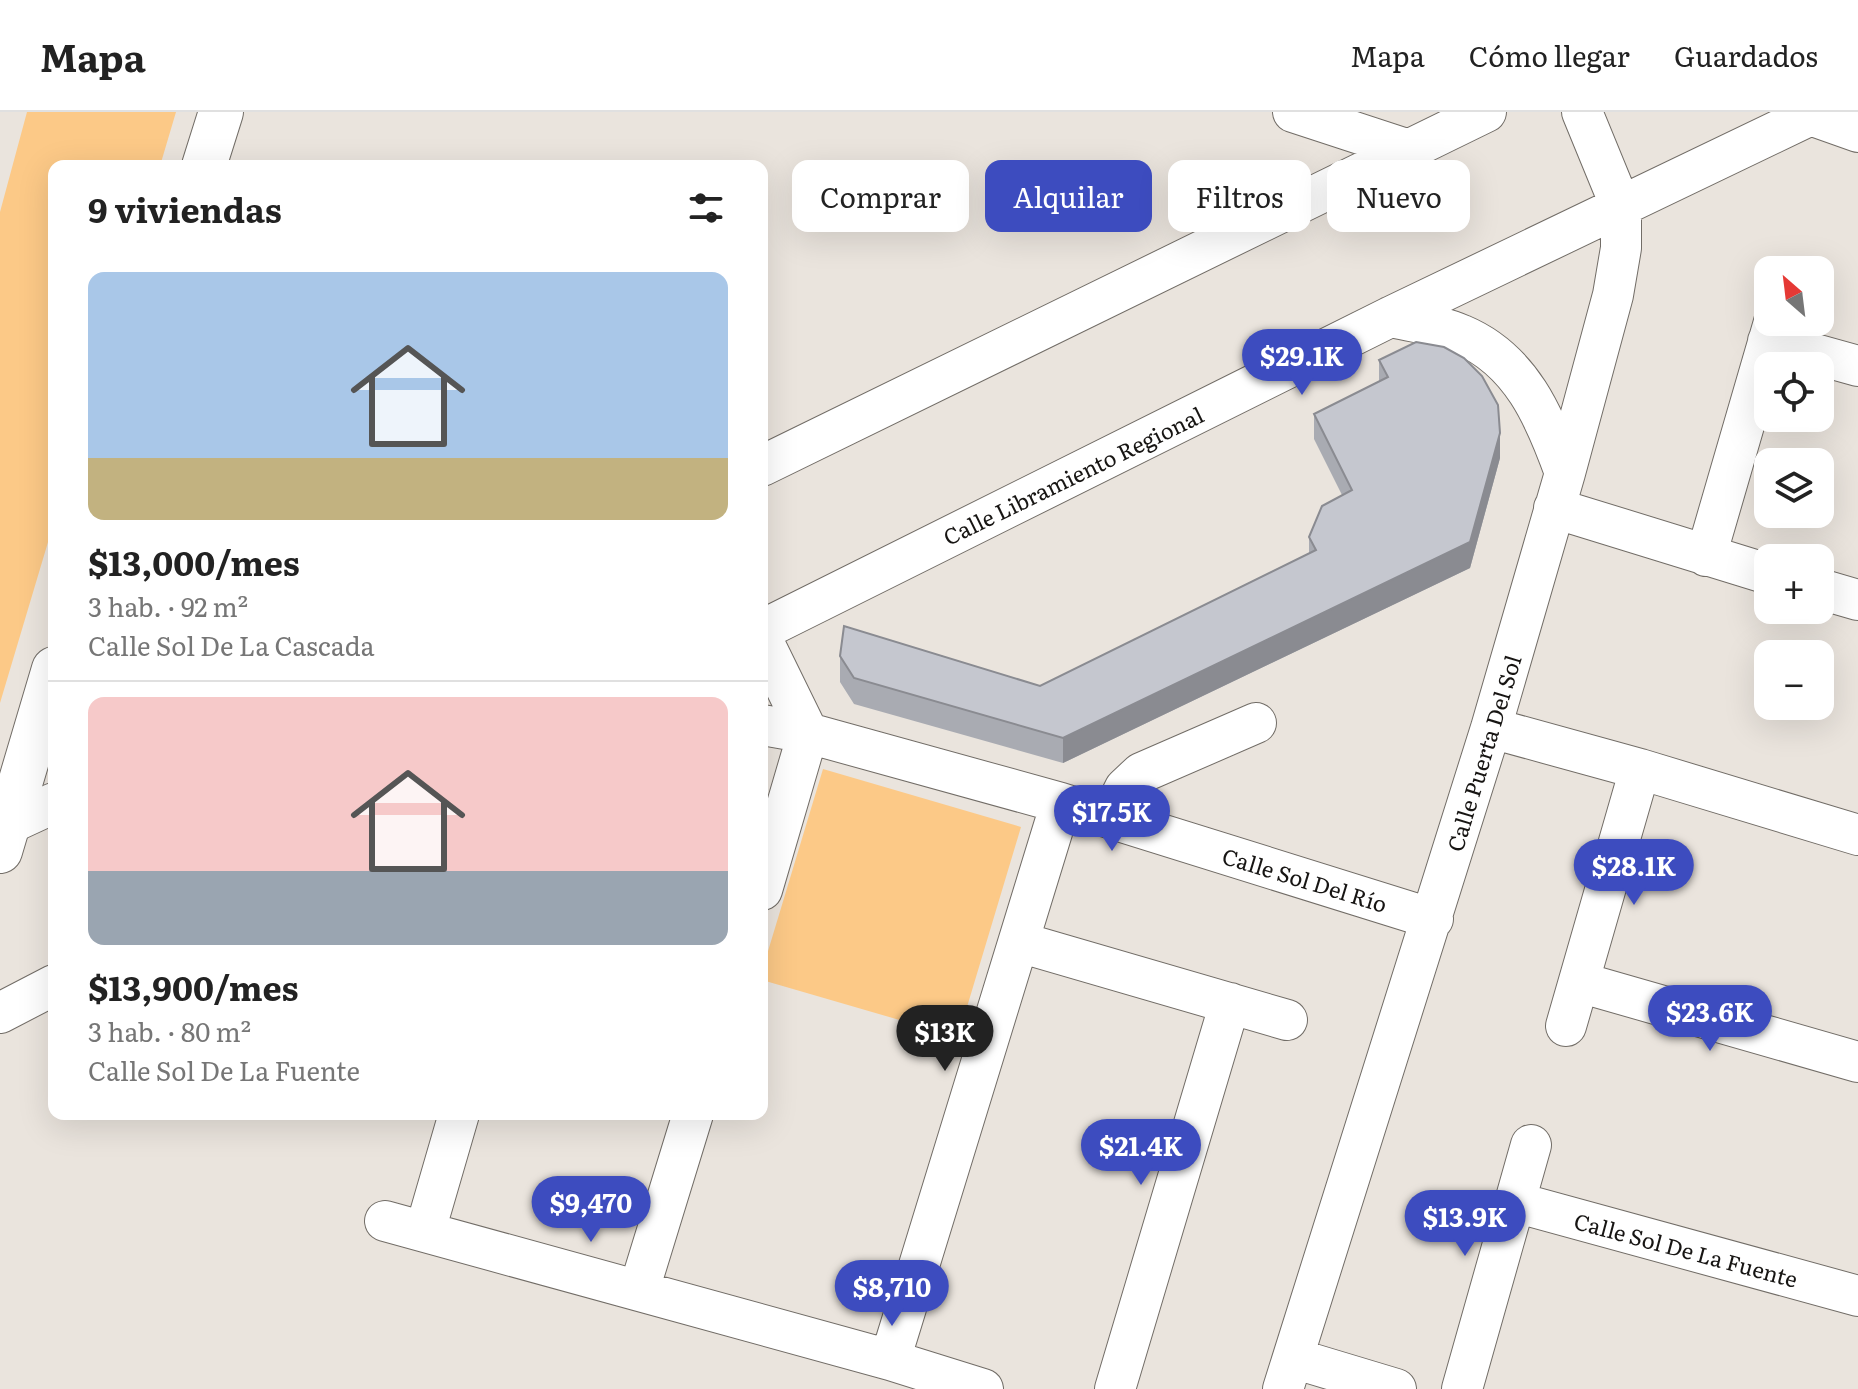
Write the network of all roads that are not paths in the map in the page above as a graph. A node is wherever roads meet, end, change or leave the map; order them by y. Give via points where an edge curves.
1 (221, 112) edge
2 (1293, 112) edge
3 (1486, 112) edge
4 (1582, 112) edge
5 (1814, 114) edge
6 (1858, 132) edge
7 (1409, 150) junction
8 (206, 160) edge
9 (1621, 207) junction
10 (1390, 317) junction
11 (1770, 336) edge
12 (1781, 336) edge
13 (1858, 366) edge
14 (768, 463) edge
15 (1559, 490) junction
16 (1706, 556) junction
17 (1754, 570) edge
18 (1834, 593) edge
19 (1858, 600) edge
20 (768, 627) edge
21 (768, 651) edge
22 (48, 689) edge
23 (1256, 723) dead end
24 (768, 726) edge
25 (1491, 728) junction
26 (808, 733) junction
27 (1640, 769) junction
28 (1061, 803) junction
29 (48, 807) edge
30 (1110, 818) junction
31 (773, 823) edge
32 (3, 835) edge
33 (1858, 835) edge
34 (768, 853) edge
35 (1433, 919) junction
36 (1019, 942) junction
37 (1579, 982) junction
38 (48, 988) edge
39 (1230, 1003) junction
40 (0, 1013) edge
41 (1287, 1020) dead end
42 (1566, 1026) dead end
43 (1858, 1062) edge
44 (457, 1120) edge
45 (691, 1120) edge
46 (1531, 1145) dead end
47 (1515, 1202) junction
48 (385, 1221) dead end
49 (425, 1231) junction
50 (639, 1290) junction
51 (1858, 1296) edge
52 (890, 1360) junction
53 (1288, 1374) edge
54 (983, 1389) edge
55 (1115, 1389) edge
56 (1396, 1389) edge
57 (1462, 1389) edge

1 - 8 main road
2 - 7 street
3 - 7 street
4 - 9 street, Calle Puerta Del Sol
5 - 6 street
5 - 9 street, Calle Libramiento Regional
7 - 14 street
9 - 10 street, Calle Libramiento Regional
9 - 15 street, Calle Puerta Del Sol via 1613,295
10 - 15 street via 1461,334 1493,352 1516,375 1539,407
10 - 20 street, Calle Libramiento Regional
11 - 16 street
12 - 13 street
15 - 16 street
15 - 25 street, Calle Puerta Del Sol
16 - 17 street
18 - 19 street
21 - 26 street
22 - 32 main road
23 - 30 street via 1141,773 1125,788
24 - 26 street, Calle Sol Del Río
25 - 27 street
25 - 35 street, Calle Puerta Del Sol
26 - 28 street, Calle Sol Del Río
26 - 31 street
27 - 33 street
27 - 37 street
28 - 30 street, Calle Sol Del Río
28 - 36 street
29 - 32 street
30 - 35 street, Calle Sol Del Río
31 - 34 street
35 - 53 street, Calle Puerta Del Sol
36 - 39 street
36 - 52 street
37 - 42 street
37 - 43 street
38 - 40 street
39 - 41 street
39 - 55 street
44 - 49 street
45 - 50 street
46 - 47 street
47 - 51 street, Calle Sol De La Fuente
47 - 57 street
48 - 49 street
49 - 50 street
50 - 52 street
52 - 54 street
53 - 56 street

